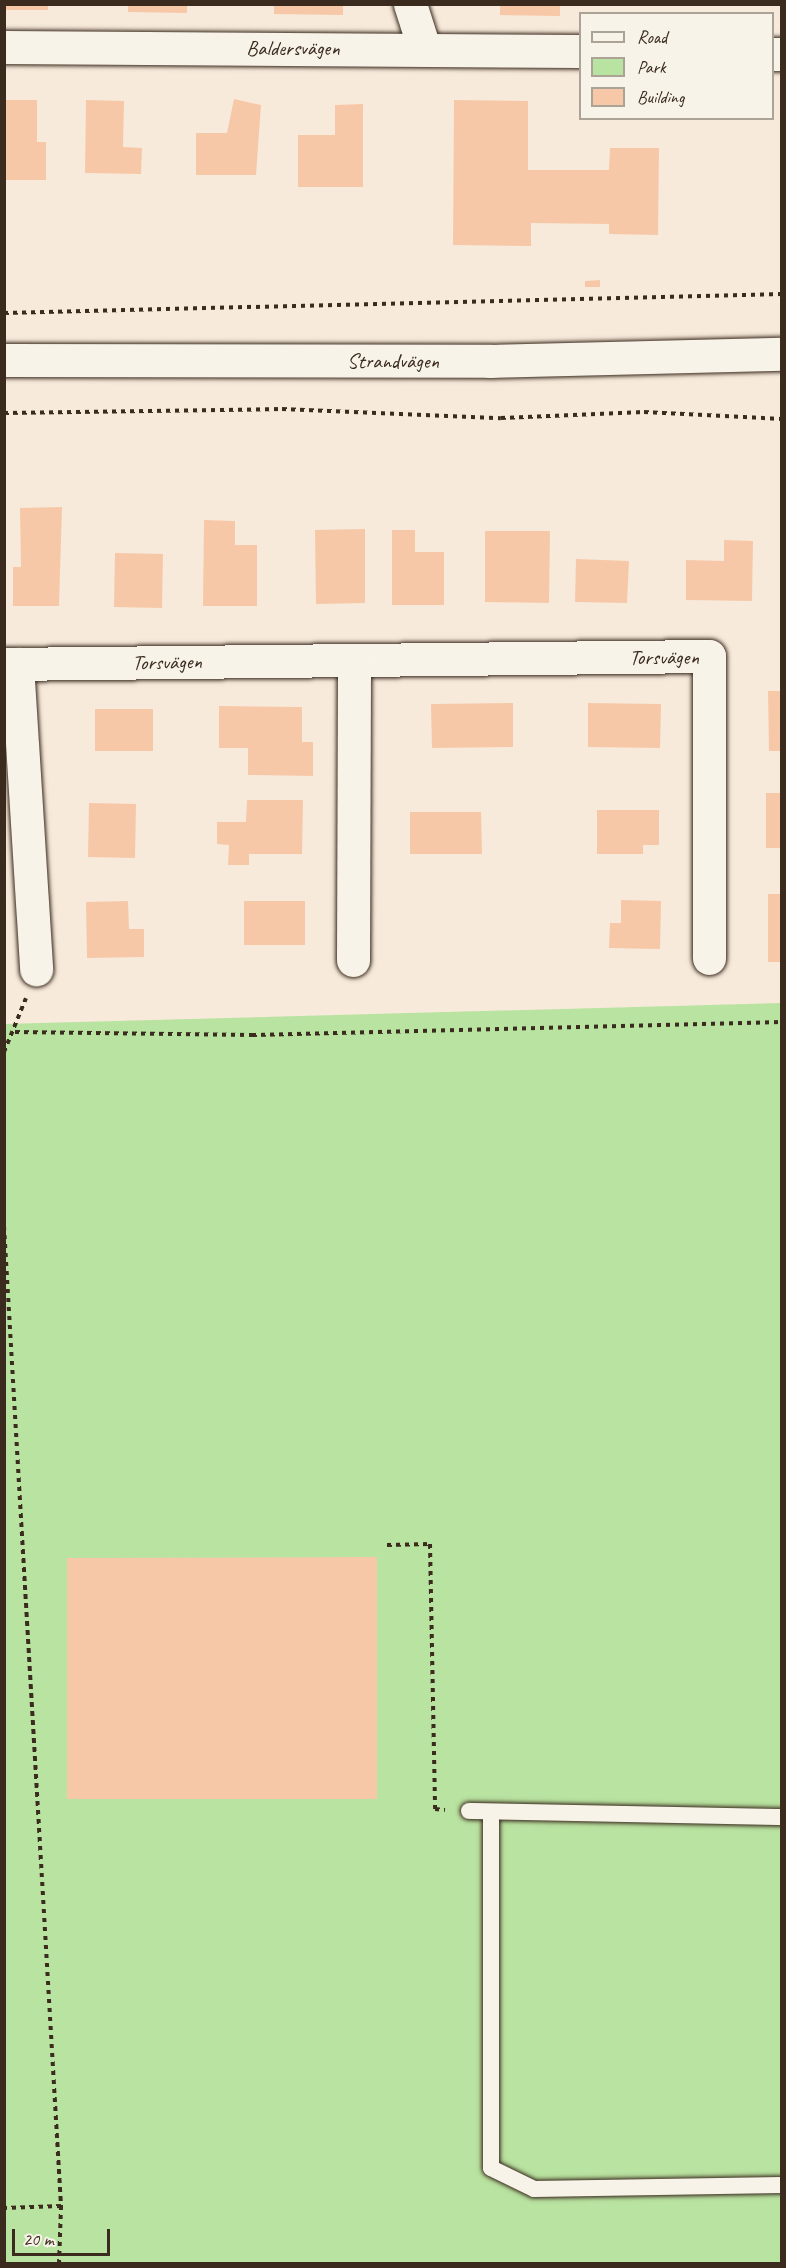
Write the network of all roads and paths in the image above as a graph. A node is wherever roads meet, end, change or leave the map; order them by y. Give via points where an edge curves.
1 (410, 4) edge
2 (4, 47) edge
3 (424, 48) junction
4 (579, 51) edge
5 (782, 294) edge
6 (4, 313) edge
7 (782, 354) edge
8 (4, 360) edge
9 (4, 413) edge
10 (782, 419) edge
11 (354, 660) junction
12 (11, 664) edge
13 (709, 958) dead end
14 (353, 960) dead end
15 (36, 969) joint
16 (782, 1022) edge
17 (15, 1032) junction
18 (4, 1052) edge
19 (4, 1227) edge
20 (387, 1545) dead end
21 (469, 1811) joint
22 (491, 1812) junction
23 (782, 1817) edge
24 (782, 2185) edge
25 (61, 2206) junction
26 (4, 2208) edge
27 (59, 2264) edge

1 - 3 street
2 - 3 street, Baldersvägen
3 - 4 street, Baldersvägen
5 - 6 path
7 - 8 street, Strandvägen via 490,361
9 - 10 path via 282,409 501,418 645,412
11 - 12 street, Torsvägen
11 - 13 street, Torsvägen via 709,657
11 - 14 street
12 - 15 street, Torsvägen
15 - 17 path
16 - 17 path via 252,1035
17 - 18 path
19 - 25 path
20 - 21 path via 430,1544 435,1809
21 - 22 lane
22 - 23 lane
22 - 24 lane via 491,2168 534,2189
25 - 26 path
25 - 27 path

